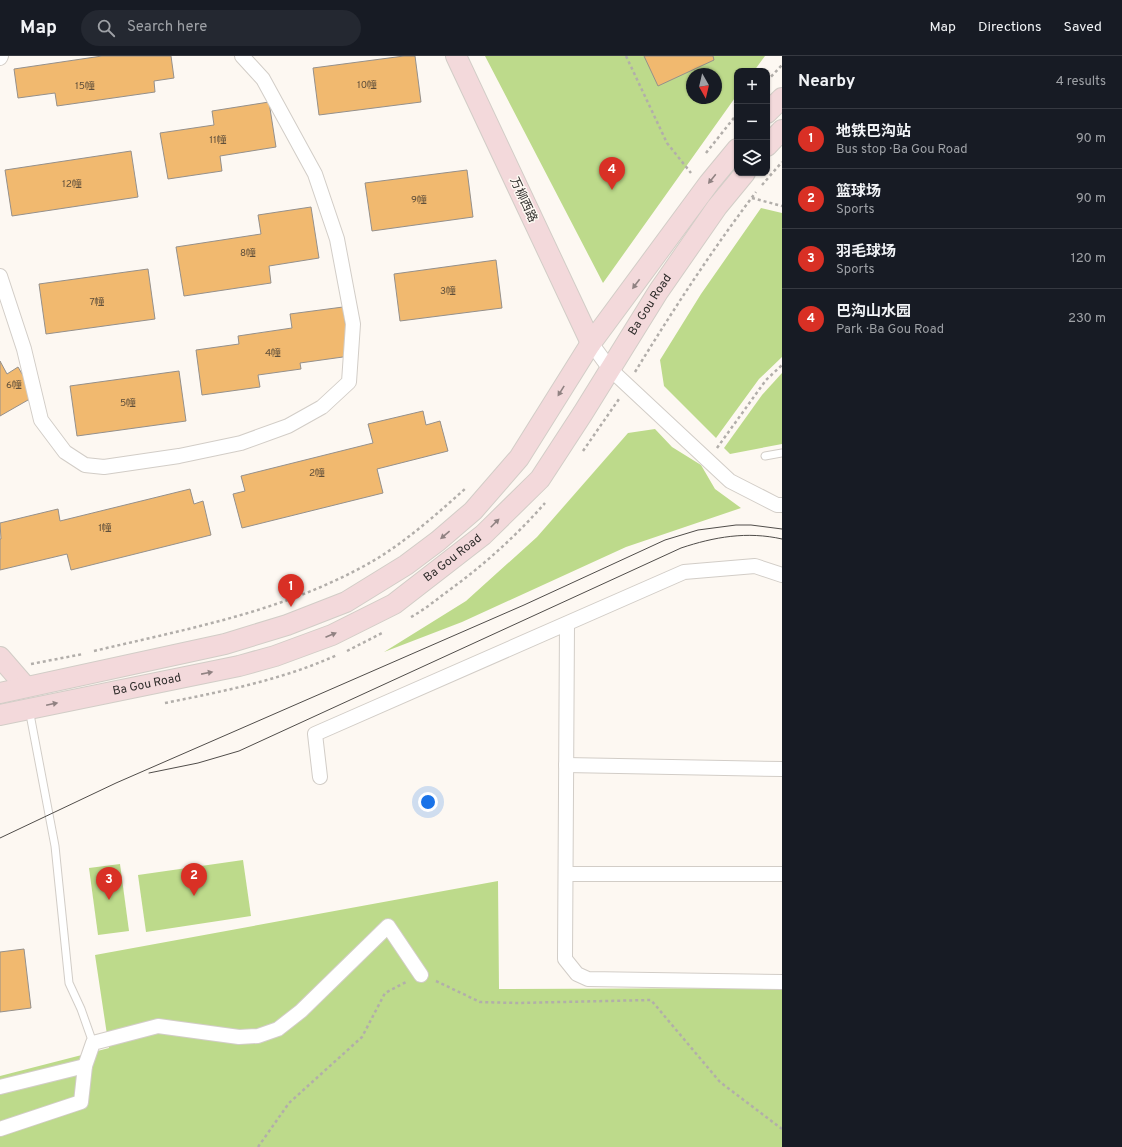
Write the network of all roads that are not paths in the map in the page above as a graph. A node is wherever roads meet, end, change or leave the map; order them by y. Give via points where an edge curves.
1 (242, 56) edge
2 (456, 56) edge
3 (782, 98) edge
4 (770, 111) edge
5 (782, 130) edge
6 (770, 143) edge
7 (734, 153) edge
8 (743, 176) edge
9 (0, 276) edge
10 (591, 343) junction
11 (610, 369) junction
12 (782, 454) edge
13 (765, 456) dead end
14 (782, 505) edge
15 (782, 575) edge
16 (566, 624) junction
17 (5, 662) edge
18 (0, 693) edge
19 (27, 698) junction
20 (0, 715) edge
21 (566, 765) junction
22 (782, 769) edge
23 (320, 776) dead end
24 (566, 874) junction
25 (782, 874) edge
26 (421, 975) road end
27 (782, 982) edge
28 (93, 1043) junction
29 (85, 1066) junction
30 (0, 1087) edge
31 (0, 1129) edge

1 - 9 street via 263,79 315,174 337,239 353,324 349,382 322,407 288,426 241,443 179,456 104,467 84,465 65,452 41,420 24,349
2 - 10 main road, 万柳西路
3 - 4 main road
5 - 6 main road
7 -> 10 main road, Ba Gou Road
8 - 11 main road, Ba Gou Road via 717,207 658,292
10 - 11 street
10 -> 19 main road, Ba Gou Road via 519,458 473,511 406,565 346,602 287,625
11 - 14 street via 730,481 777,505
19 -> 11 main road, Ba Gou Road via 246,664 332,635 394,604 483,535 540,479
12 - 13 lane
15 - 16 street via 755,566 684,572
16 - 21 street
16 - 23 street via 315,734
17 - 19 main road
18 - 19 main road, Ba Gou Road
19 - 20 main road, Ba Gou Road
19 - 28 lane via 55,846 69,983
21 - 22 street
21 - 24 street
24 - 25 street
24 - 27 street via 565,959 577,974 588,979
26 - 28 street via 388,926 301,1011 278,1029 258,1036 239,1036 158,1026
28 - 29 street
29 - 30 street
29 - 31 street via 81,1102

